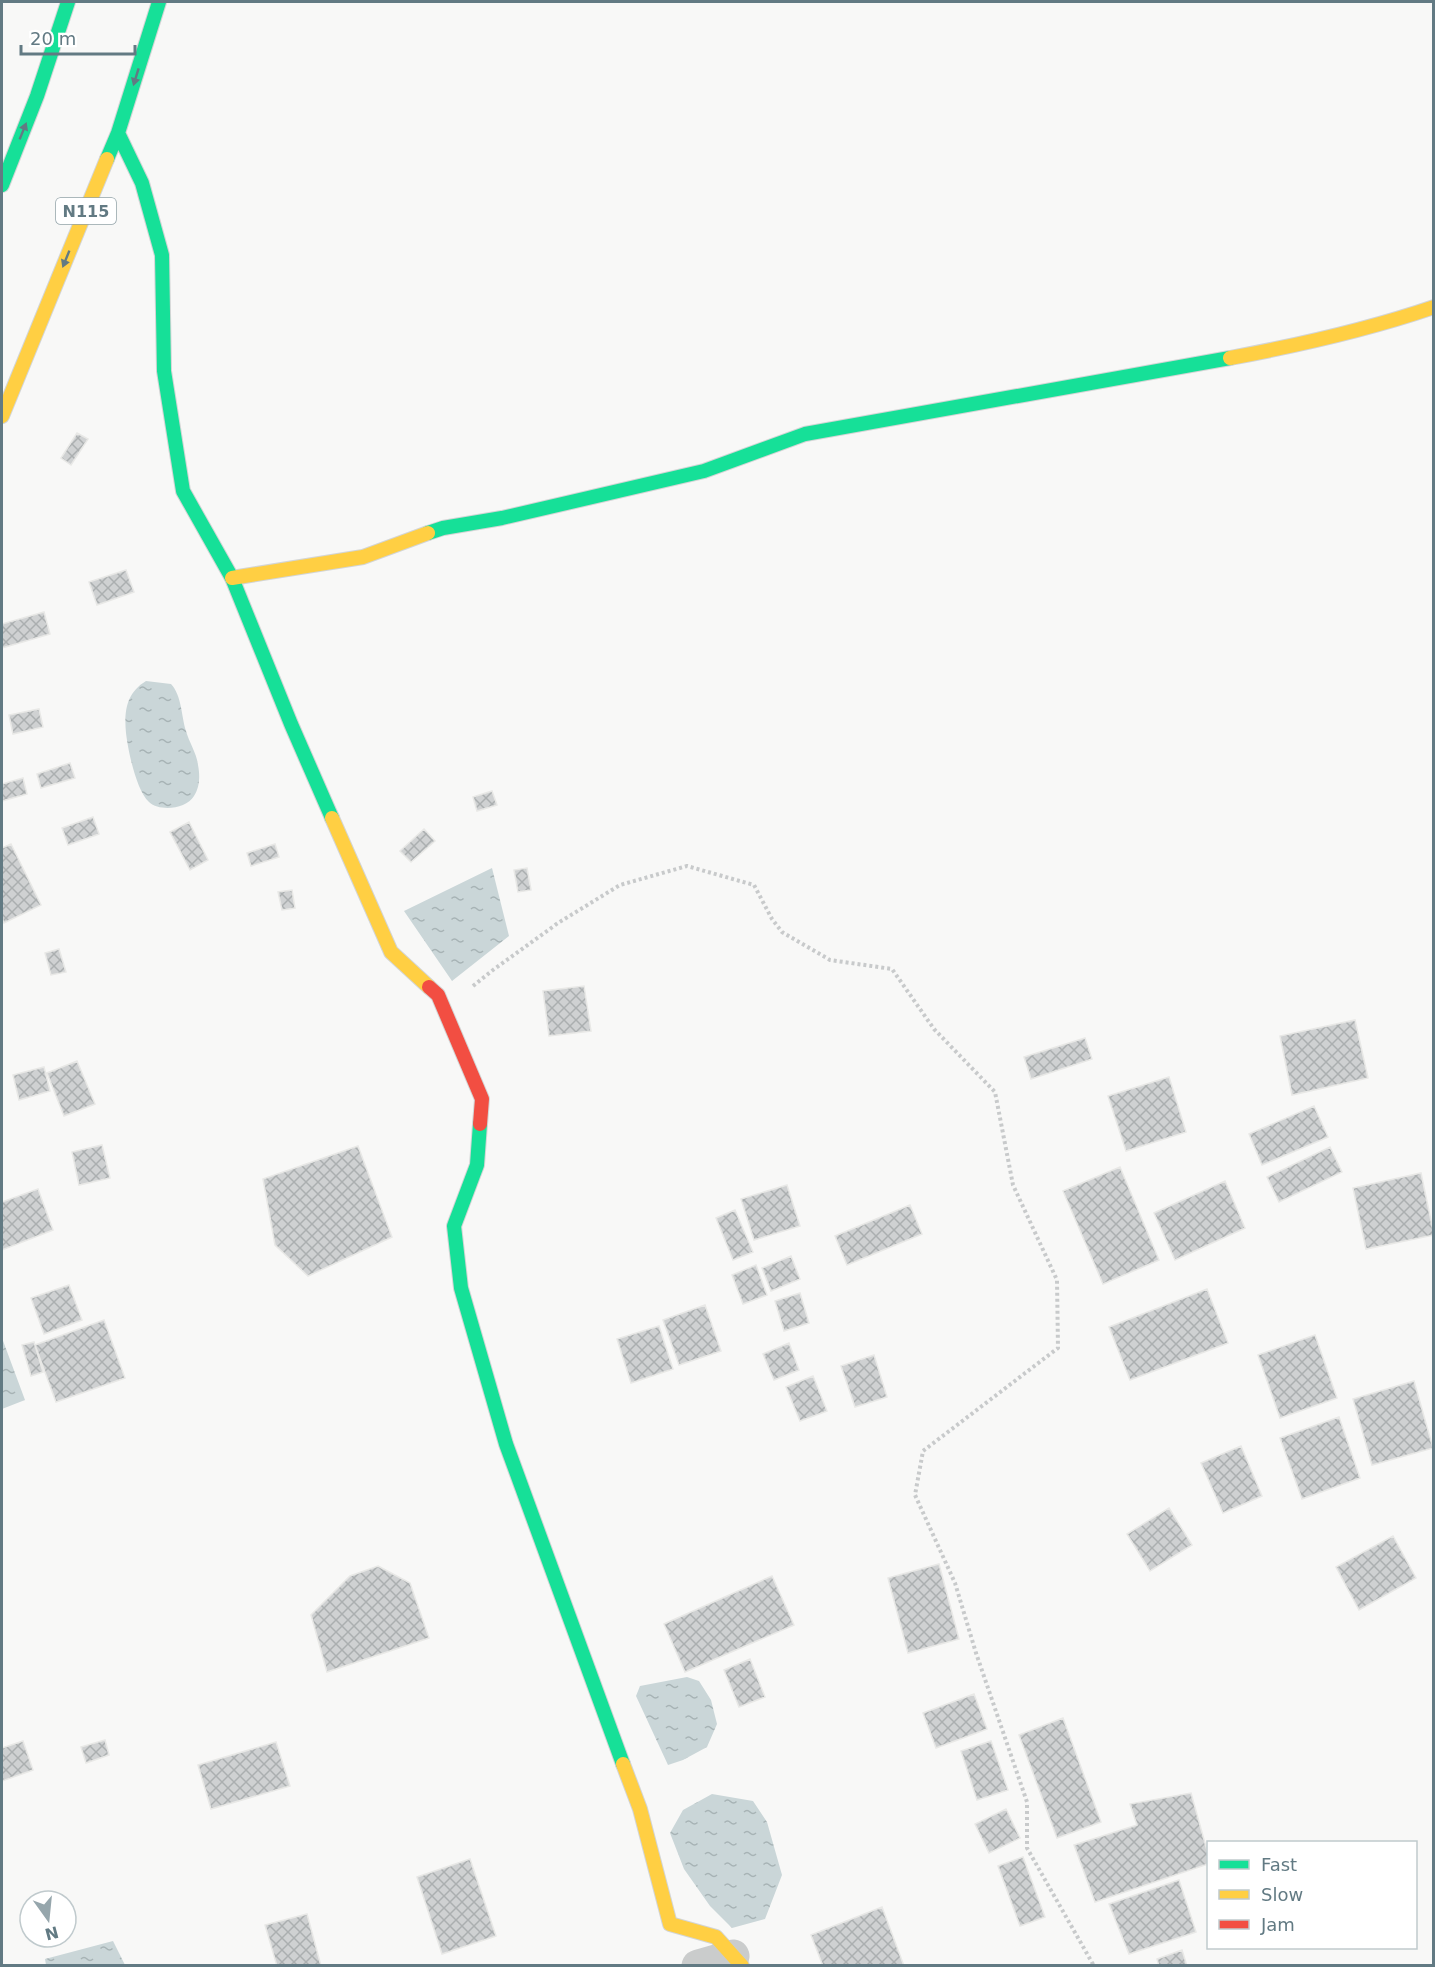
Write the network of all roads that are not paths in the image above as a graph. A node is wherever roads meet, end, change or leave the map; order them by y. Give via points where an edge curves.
1 (68, 2) edge
2 (159, 2) edge
3 (118, 133) junction
4 (2, 185) edge
5 (1434, 307) edge
6 (2, 416) edge
7 (232, 578) junction
8 (737, 1961) edge
9 (698, 1965) edge

4 -> 1 main road
2 -> 3 main road, N115
3 -> 6 main road, N115
3 - 7 main road via 142,183 162,255 164,371 183,491
5 - 7 main road via 1301,345 805,434 704,471 443,528 363,557
7 - 8 main road via 391,952 438,995 482,1099 477,1165 454,1226 461,1288 506,1444 640,1809 670,1924 716,1937
8 - 9 street

